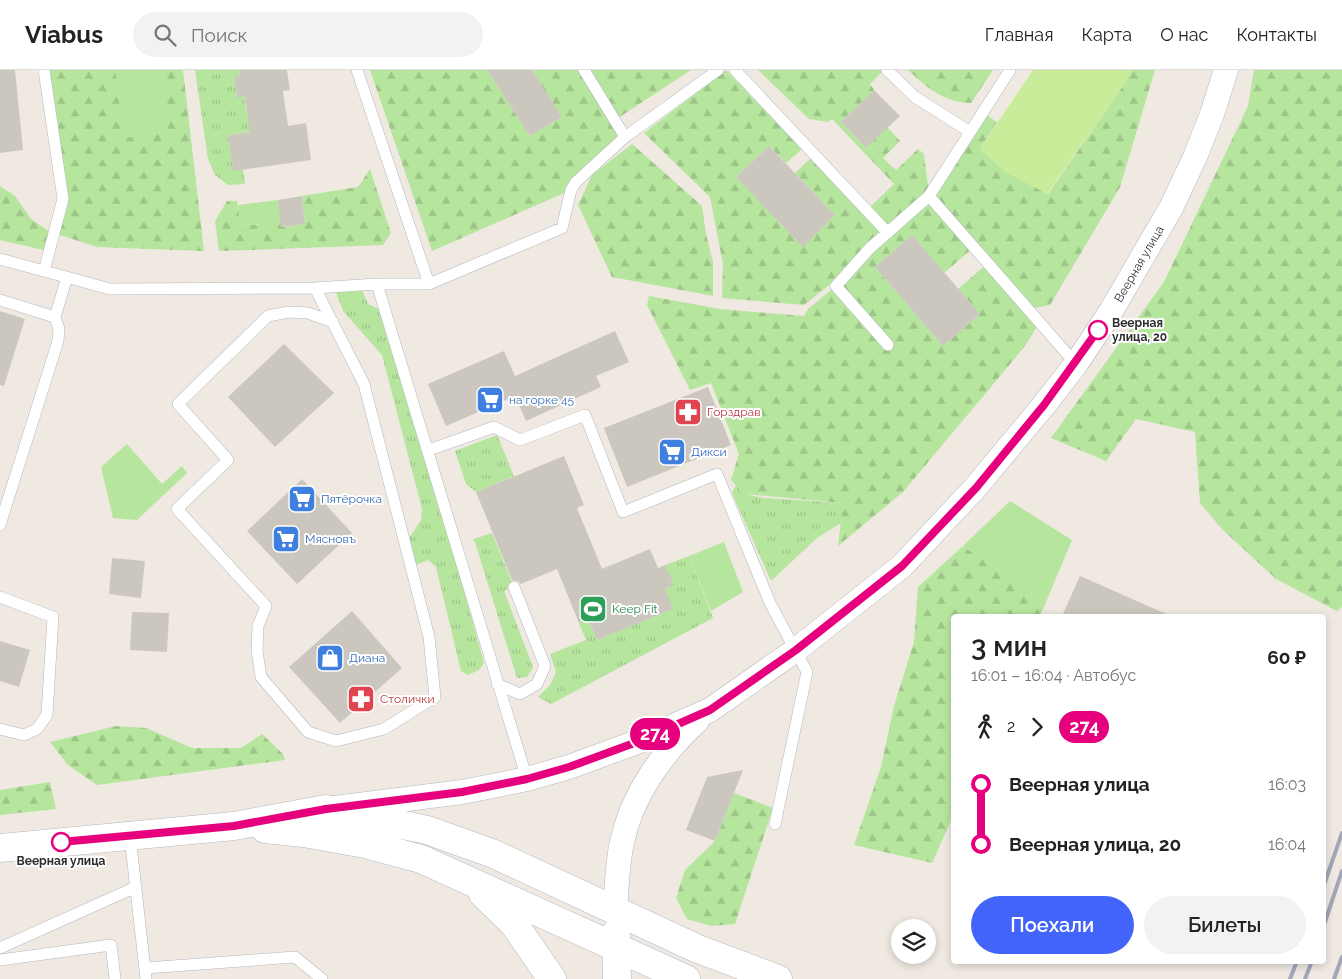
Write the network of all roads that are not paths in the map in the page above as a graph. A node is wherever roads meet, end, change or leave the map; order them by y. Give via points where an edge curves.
1 (44, 70) edge
2 (357, 70) edge
3 (584, 70) edge
4 (718, 70) edge
5 (735, 70) edge
6 (887, 70) edge
7 (1010, 70) edge
8 (1226, 70) edge
9 (970, 132) junction
10 (625, 137) junction
11 (929, 196) junction
12 (888, 233) junction
13 (0, 259) edge
14 (44, 271) junction
15 (67, 277) junction
16 (377, 284) junction
17 (429, 284) junction
18 (315, 288) junction
19 (0, 300) edge
20 (55, 317) junction
21 (333, 322) junction
22 (888, 345) dead end
23 (1076, 364) junction
24 (429, 450) junction
25 (0, 525) edge
26 (514, 587) dead end
27 (0, 598) edge
28 (796, 650) junction
29 (497, 684) junction
30 (710, 710) junction
31 (0, 729) edge
32 (527, 779) junction
33 (326, 809) junction
34 (775, 824) dead end
35 (234, 826) junction
36 (130, 836) junction
37 (0, 848) edge
38 (470, 880) junction
39 (136, 887) junction
40 (615, 911) junction
41 (0, 948) edge
42 (616, 948) junction
43 (0, 960) edge
44 (146, 974) edge
45 (115, 979) edge
46 (322, 979) edge
47 (552, 979) edge
48 (617, 979) edge
49 (686, 979) edge
50 (778, 979) edge

1 - 14 lane via 63,199
2 - 17 lane
3 - 10 lane
4 - 10 lane
5 - 12 lane
6 - 9 lane via 915,97
7 - 9 lane
8 - 23 street, Веерная улица via 1212,114 1171,208
9 - 11 lane
10 - 17 lane via 576,182 562,228
11 - 12 lane
11 - 23 lane
12 - 22 lane via 836,286
13 - 14 lane
14 - 15 lane
15 - 18 lane via 110,289
15 - 20 lane
16 - 17 lane
16 - 18 lane
16 - 24 lane
18 - 21 lane
19 - 20 lane
20 - 25 lane via 58,341
21 - 21 lane via 364,384 429,637 435,696 384,729 336,741 308,732 261,676 258,626 266,606 177,509 228,460 178,404 268,316 308,313
23 - 28 street, Веерная улица via 976,488 902,566
24 - 28 lane via 494,427 520,440 585,414 623,512 717,474 770,603
24 - 29 lane
26 - 29 lane via 545,666 537,684 520,694
27 - 31 lane via 53,617 47,715 37,729 24,735
28 - 30 street, Веерная улица
28 - 34 lane via 807,672
29 - 32 lane
30 - 32 street, Веерная улица via 637,742
30 - 40 street via 680,737 651,773 630,812 622,844
32 - 33 street, Веерная улица via 462,792
33 - 35 street, Веерная улица
33 - 40 street via 427,830 494,854
35 - 36 street, Веерная улица
35 - 38 street via 304,833 365,844 421,859
36 - 37 street, Веерная улица
36 - 39 lane
38 - 42 street
38 - 47 street via 514,924
39 - 41 lane
39 - 44 lane
40 - 42 street
40 - 50 street via 698,949
42 - 48 street
42 - 49 street
43 - 45 lane via 111,945
44 - 46 lane via 295,957

